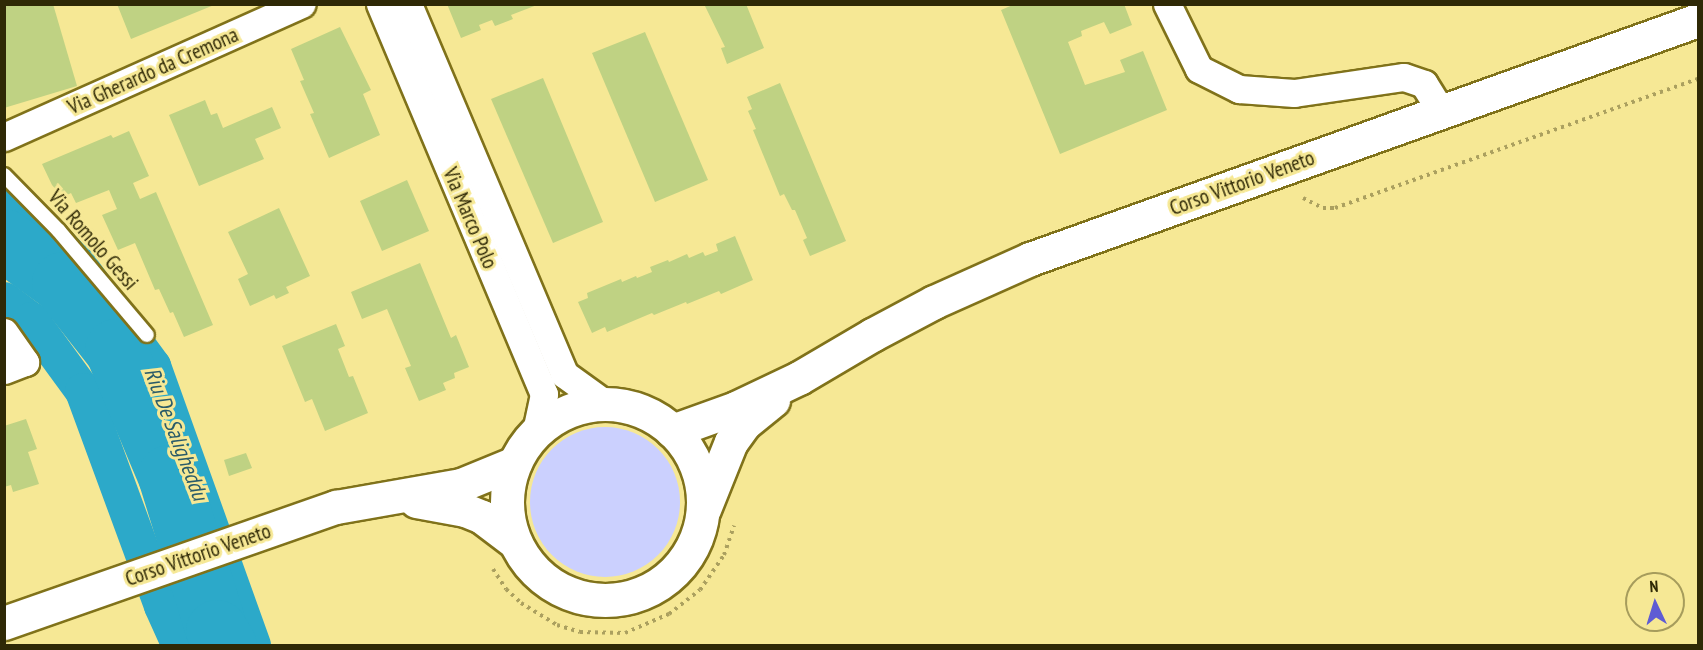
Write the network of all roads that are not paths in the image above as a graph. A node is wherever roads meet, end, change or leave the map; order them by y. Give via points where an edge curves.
1 (303, 4) edge
2 (380, 4) edge
3 (408, 4) edge
4 (1167, 4) edge
5 (1698, 20) edge
6 (1441, 111) junction
7 (4, 137) edge
8 (4, 175) edge
9 (4, 332) edge
10 (147, 335) dead end
11 (15, 366) edge
12 (799, 378) junction
13 (607, 405) junction
14 (672, 431) junction
15 (536, 433) junction
16 (515, 463) junction
17 (394, 498) junction
18 (704, 510) junction
19 (515, 542) junction
20 (4, 623) edge

1 - 7 street, Via Gherardo da Cremona
2 - 15 street, Via Marco Polo via 544,394
3 - 13 street, Via Marco Polo via 564,374
4 - 6 street via 1199,69 1239,89 1294,93 1404,77 1424,84
5 - 6 main road, Corso Vittorio Veneto
6 - 12 main road, Corso Vittorio Veneto via 983,279 872,335
8 - 10 lane, Via Romolo Gessi via 59,231
9 - 11 street
12 - 14 main road, Corso Vittorio Veneto via 736,408
12 - 18 main road, Corso Vittorio Veneto via 745,423 731,442
13 - 14 main road via 631,408
13 - 15 main road via 557,417
14 - 18 main road via 691,453 702,481
15 - 16 main road
16 - 17 main road, Corso Vittorio Veneto via 461,485
16 - 19 main road via 508,489 508,516
17 - 19 main road, Corso Vittorio Veneto via 465,510 482,517
17 - 20 main road, Corso Vittorio Veneto via 336,507
18 - 19 main road via 696,540 679,568 655,587 626,599 594,600 561,590 534,570

